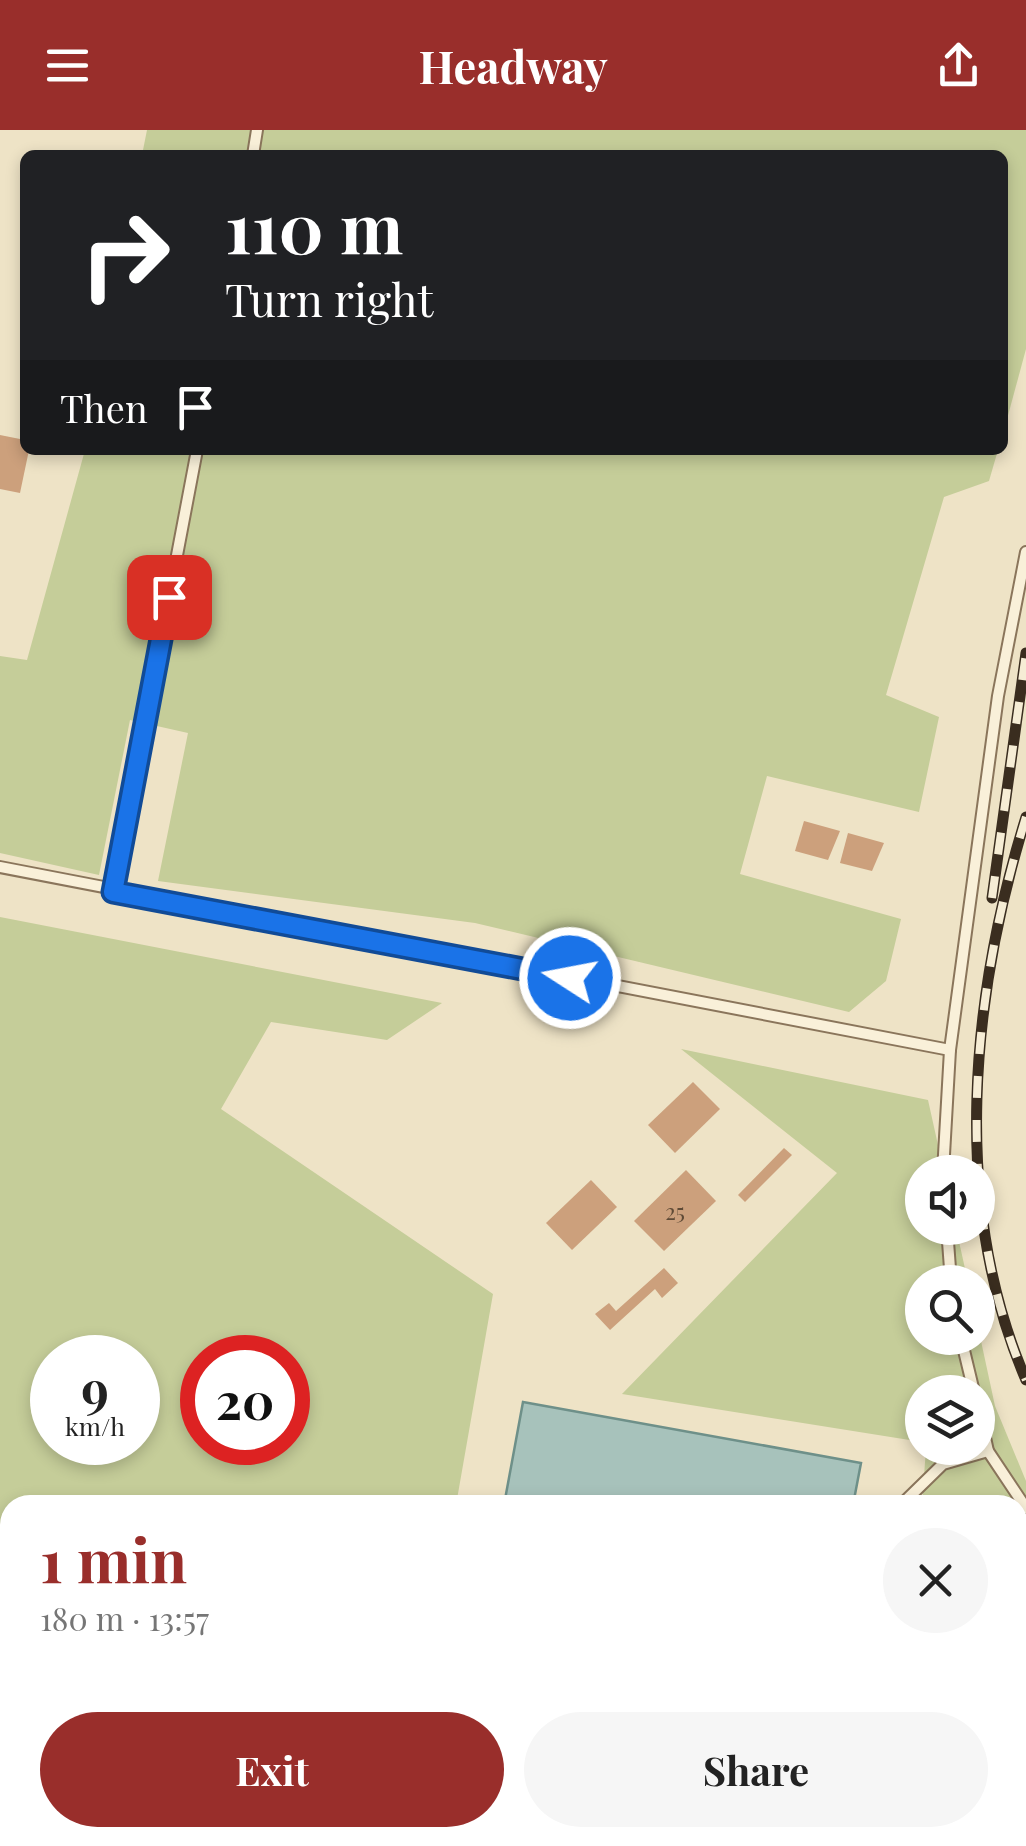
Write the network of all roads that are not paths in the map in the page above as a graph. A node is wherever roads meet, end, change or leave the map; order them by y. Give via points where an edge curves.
1 (196, 455) edge
2 (1026, 552) edge
3 (0, 867) edge
4 (113, 892) junction
5 (950, 1050) junction
6 (945, 1155) edge
7 (995, 1462) edge
8 (942, 1465) edge
9 (911, 1495) edge
10 (1017, 1495) edge

1 - 4 lane
2 - 5 lane via 998,696
3 - 4 lane
4 - 5 lane
5 - 6 lane
7 - 10 lane
8 - 9 lane

